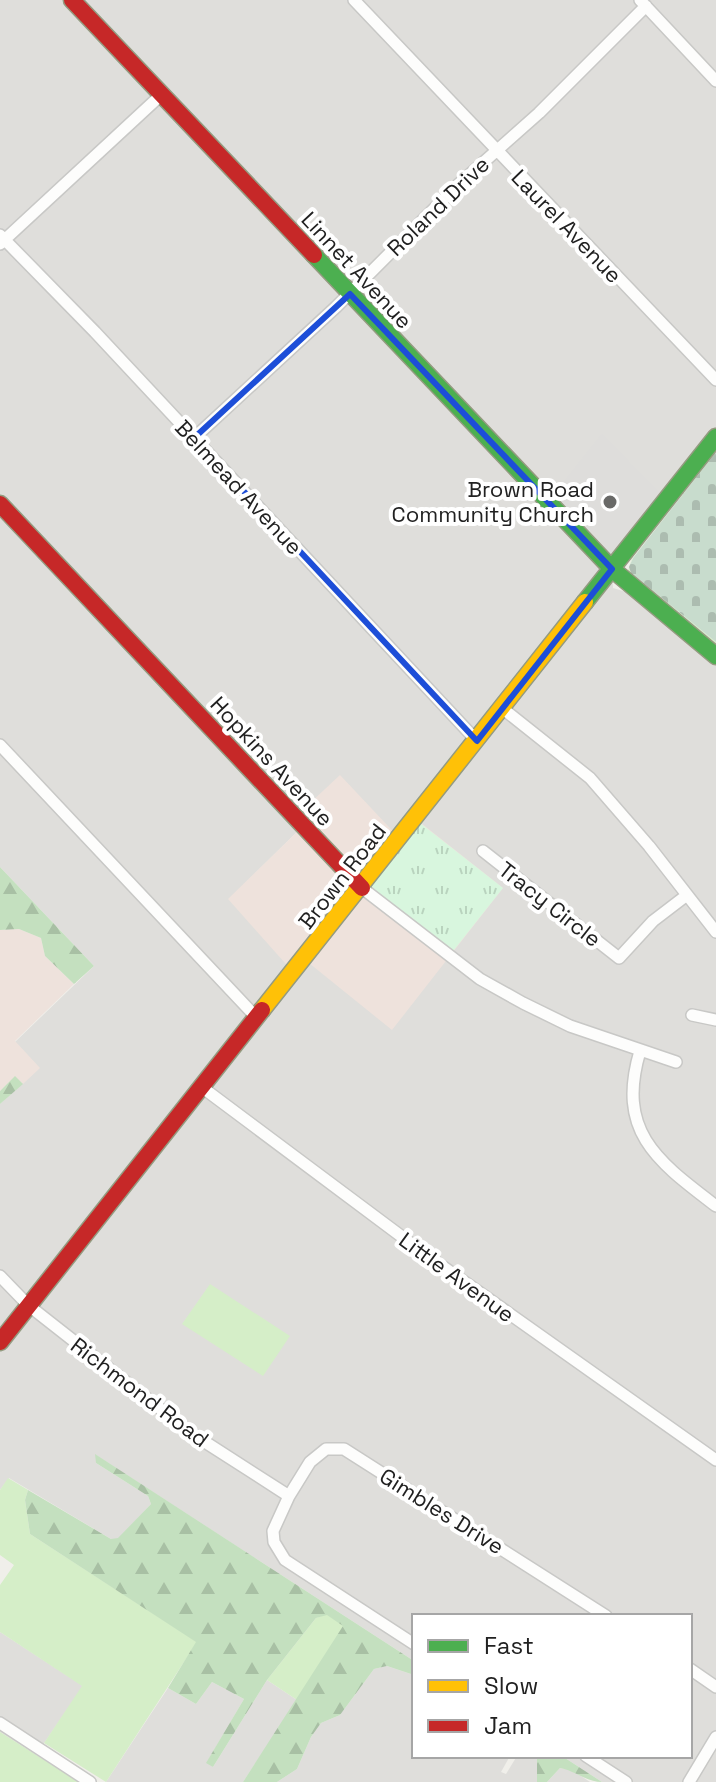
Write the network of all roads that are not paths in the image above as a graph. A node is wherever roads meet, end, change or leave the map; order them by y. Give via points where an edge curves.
1 (72, 0) edge
2 (354, 0) edge
3 (643, 3) edge
4 (716, 81) edge
5 (161, 95) junction
6 (495, 151) junction
7 (2, 239) edge
8 (350, 294) junction
9 (716, 380) edge
10 (716, 437) edge
11 (194, 438) junction
12 (0, 504) edge
13 (612, 569) junction
14 (716, 656) edge
15 (502, 708) junction
16 (477, 741) junction
17 (0, 745) edge
18 (483, 851) dead end
19 (362, 888) junction
20 (687, 895) junction
21 (716, 932) edge
22 (692, 1015) dead end
23 (257, 1018) junction
24 (716, 1020) edge
25 (640, 1051) junction
26 (676, 1062) dead end
27 (203, 1088) junction
28 (716, 1206) edge
29 (0, 1276) edge
30 (28, 1305) junction
31 (0, 1342) edge
32 (716, 1460) edge
33 (289, 1496) junction
34 (603, 1614) edge
35 (412, 1643) edge
36 (692, 1670) edge
37 (716, 1687) edge
38 (0, 1723) edge
39 (716, 1737) edge
40 (589, 1758) edge
41 (90, 1782) edge
42 (626, 1782) edge
43 (689, 1782) edge

1 - 5 street, Linnet Avenue
2 - 6 street, Laurel Avenue
3 - 4 street
3 - 6 street, Roland Drive via 539,113
5 - 7 street
5 - 8 street, Linnet Avenue
6 - 8 street, Roland Drive
6 - 9 street, Laurel Avenue
7 - 11 street, Belmead Avenue
8 - 11 street, Roland Drive
8 - 13 street, Linnet Avenue
10 - 13 street, Brown Road
11 - 16 street, Belmead Avenue
12 - 19 street, Hopkins Avenue
13 - 14 street, Linnet Avenue
13 - 15 street, Brown Road
15 - 16 street, Brown Road
15 - 20 street via 590,778
16 - 19 street, Brown Road
17 - 23 street
18 - 20 street, Tracy Circle via 619,958 653,921
19 - 23 street, Brown Road
19 - 25 street, Hopkins Avenue via 480,979 570,1026
20 - 21 street
22 - 24 street
23 - 27 street, Brown Road
25 - 26 street, Hopkins Avenue
25 - 28 street via 632,1098 642,1134 670,1169
27 - 30 street, Brown Road
27 - 32 street, Little Avenue via 425,1254
29 - 30 street, Richmond Road
30 - 31 street, Brown Road
30 - 33 street, Richmond Road via 191,1433
33 - 34 street, Gimbles Drive via 310,1462 326,1449 344,1449
33 - 35 street, Gimbles Drive via 273,1531 285,1560
36 - 37 street
38 - 41 street
39 - 43 street
40 - 42 street

